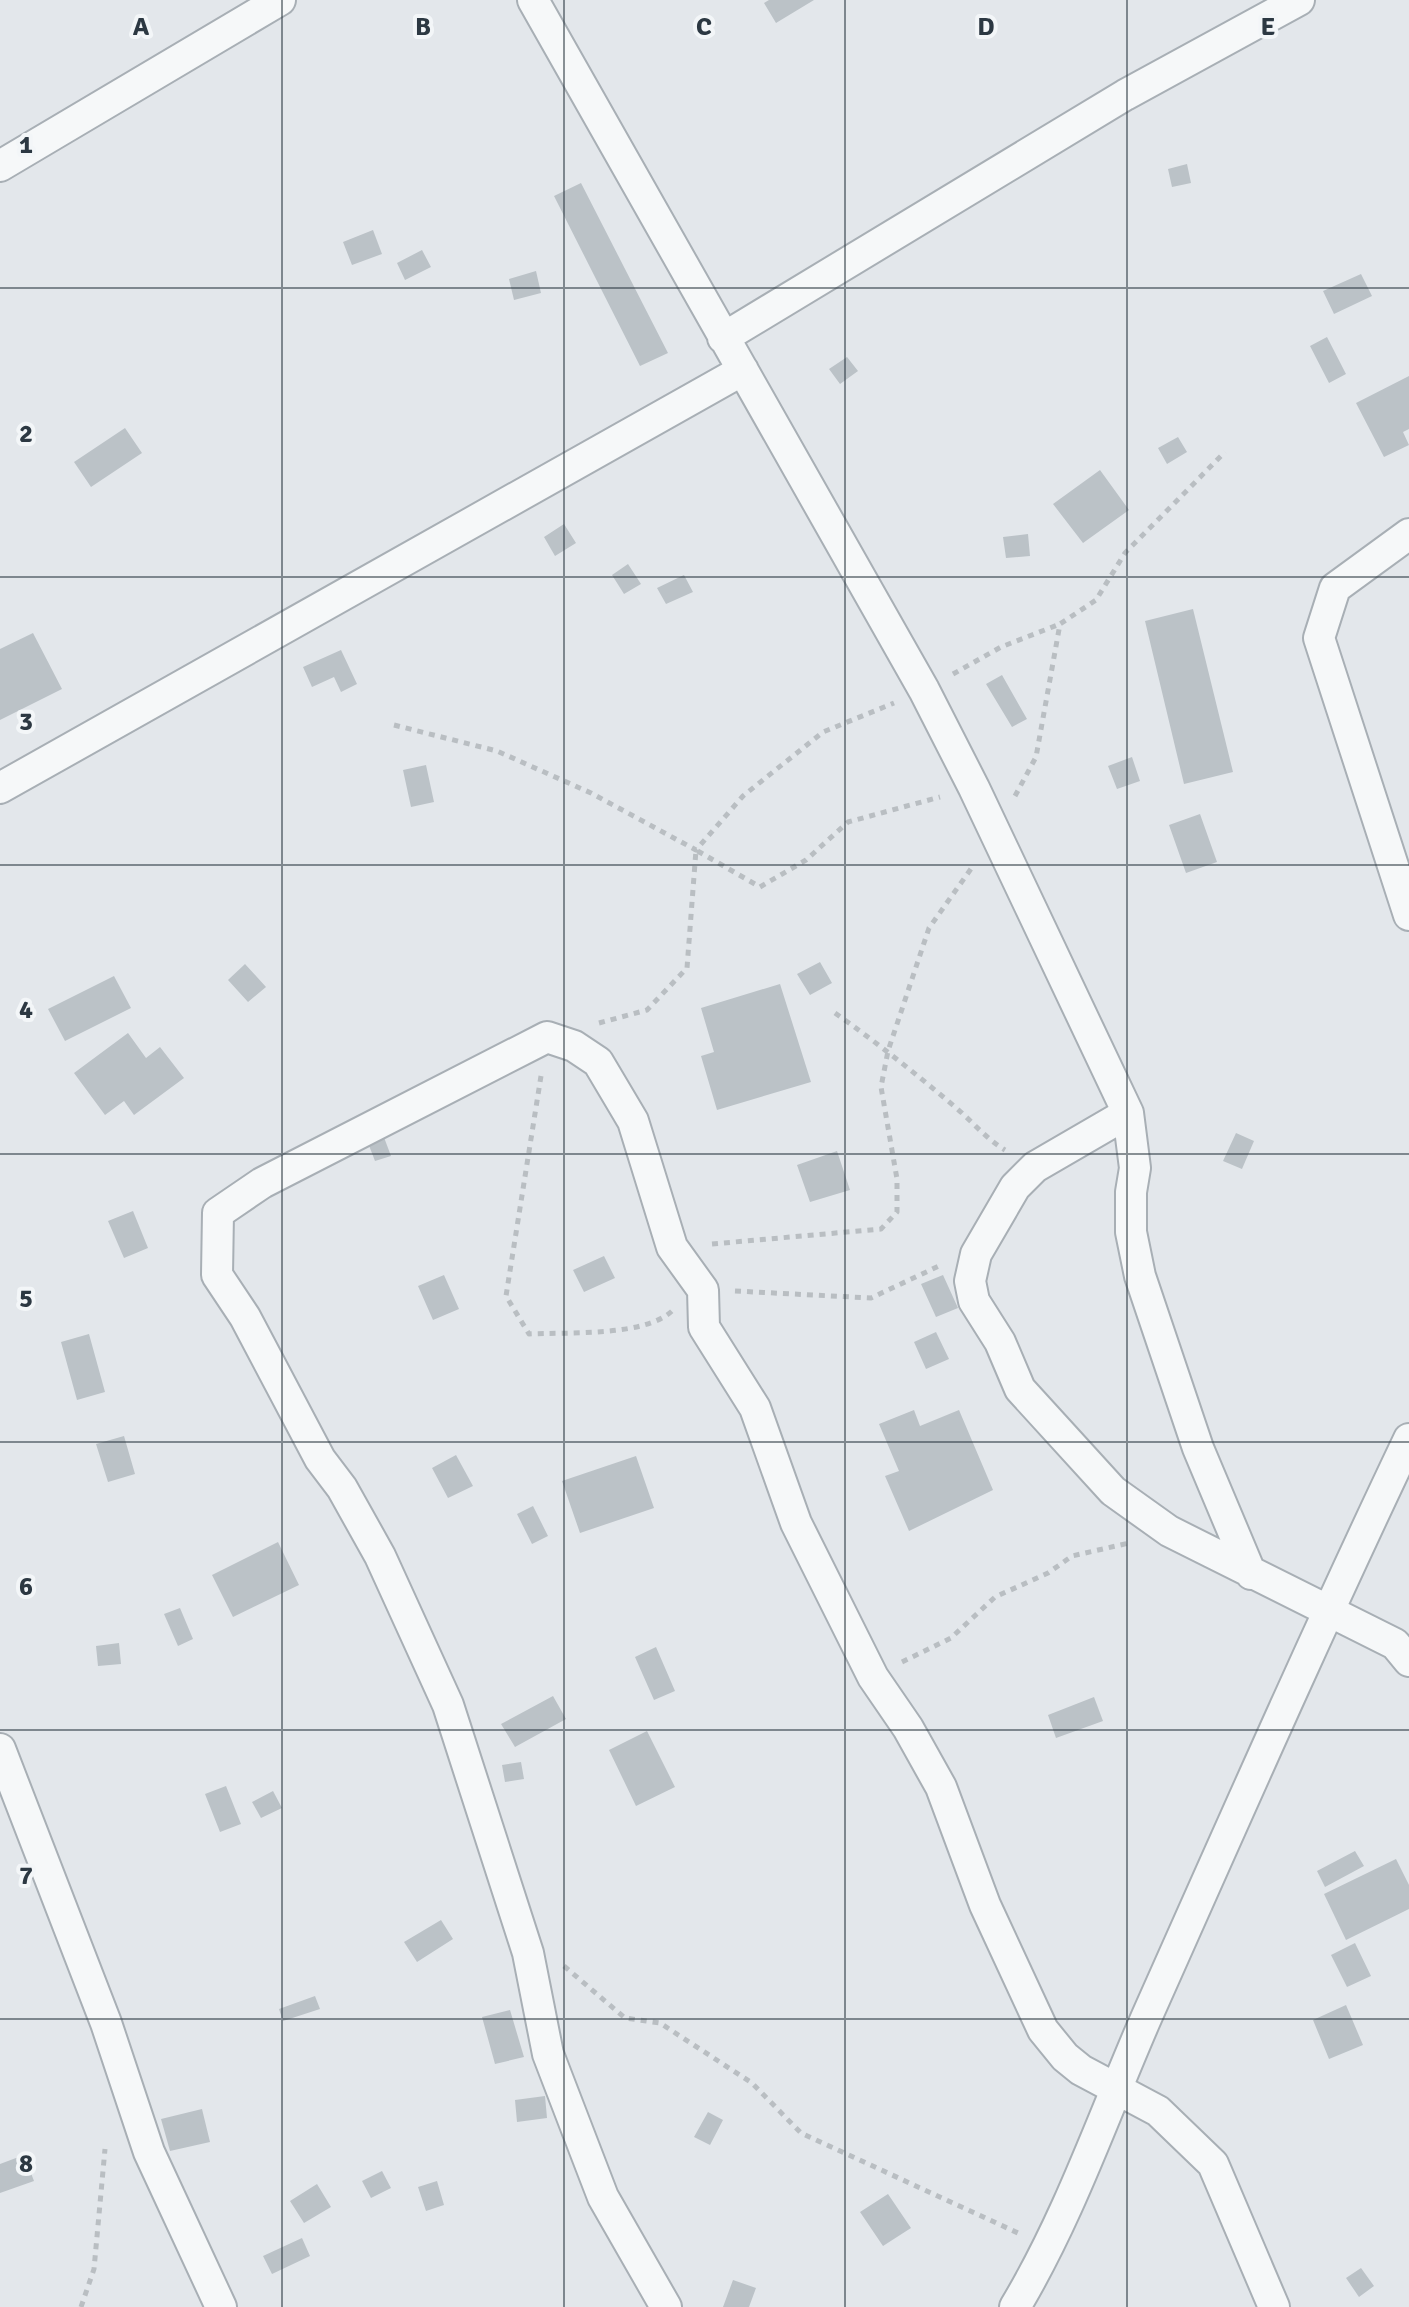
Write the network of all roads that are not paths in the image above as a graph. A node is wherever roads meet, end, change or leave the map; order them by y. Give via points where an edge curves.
1 (280, 0) edge
2 (533, 0) edge
3 (1299, 0) edge
4 (0, 166) edge
5 (723, 338) junction
6 (743, 370) junction
7 (1409, 534) edge
8 (0, 788) edge
9 (1409, 915) edge
10 (1128, 1113) junction
11 (1409, 1439) edge
12 (1251, 1574) junction
13 (1328, 1609) junction
14 (1409, 1661) edge
15 (0, 1749) edge
16 (1115, 2087) junction
17 (221, 2307) edge
18 (666, 2307) edge
19 (1015, 2307) edge
20 (1274, 2307) edge

1 - 4 street
2 - 5 street
3 - 5 street via 1125,95
5 - 6 street
6 - 8 street
6 - 10 street via 924,690
7 - 9 street via 1335,588 1319,638
10 - 12 street via 1135,1168 1131,1232 1140,1276 1198,1448
10 - 12 street via 1035,1167 1015,1187 976,1254 970,1281 974,1301 1000,1342 1020,1389 1113,1491 1169,1531
11 - 13 street
12 - 13 street
13 - 14 street via 1395,1644
13 - 16 street
15 - 17 street via 106,2023 149,2152
16 - 18 street via 1073,2064 1043,2030 985,1905 941,1787 873,1677 796,1523 755,1408 704,1327 703,1290 672,1247 633,1121 598,1062 547,1037 275,1176 218,1213 217,1275 380,1556 448,1705 528,1953 548,2054 603,2197
16 - 19 street via 1050,2248
16 - 20 street via 1158,2111 1213,2164

